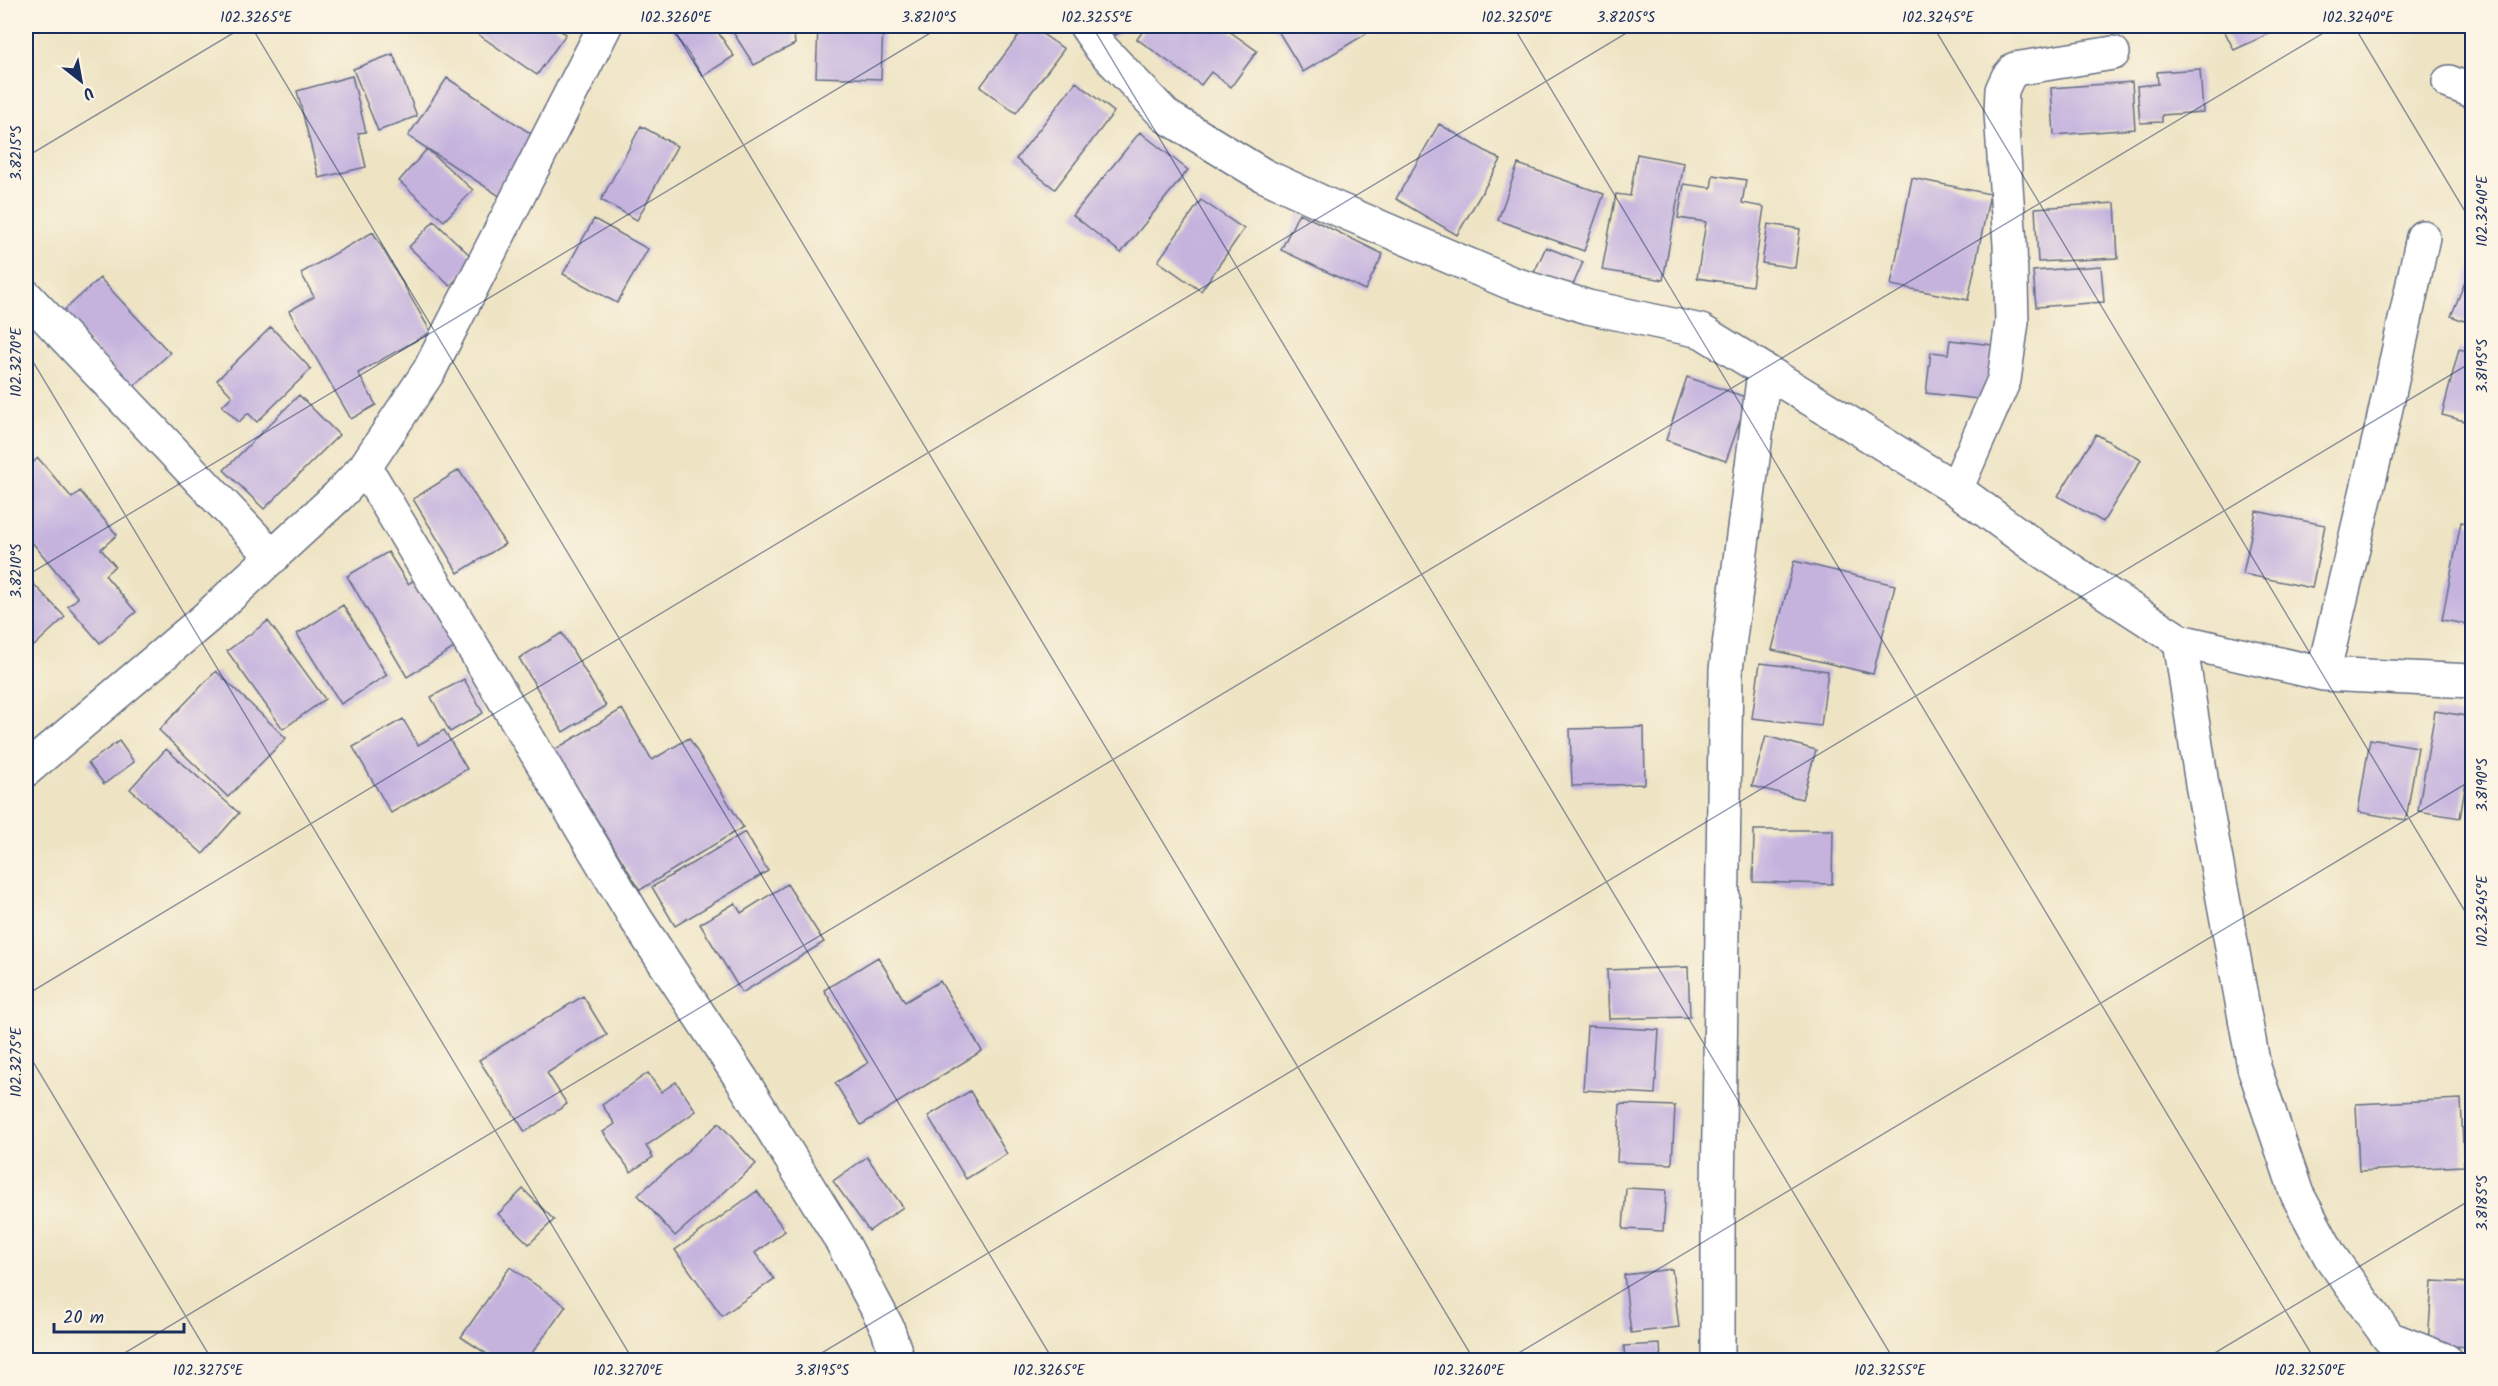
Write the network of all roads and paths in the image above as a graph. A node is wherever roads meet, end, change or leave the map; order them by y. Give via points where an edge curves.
1 (605, 26) edge
2 (1086, 26) edge
3 (2113, 53) dead end
4 (2423, 237) dead end
5 (26, 296) edge
6 (1764, 372) junction
7 (365, 467) junction
8 (1956, 489) junction
9 (273, 557) junction
10 (2180, 641) junction
11 (2323, 674) junction
12 (2472, 681) edge
13 (29, 762) edge
14 (898, 1360) edge
15 (1718, 1360) edge
16 (2445, 1360) edge

1 - 7 street via 429,371
2 - 6 street via 1101,48 1166,116 1263,175 1511,283 1588,307 1701,331
3 - 8 street via 2015,69 2002,90 2012,322 2004,380
4 - 11 street
5 - 9 street
6 - 8 street
6 - 15 street via 1726,669
7 - 9 street
7 - 14 street via 636,919 840,1238 887,1327
8 - 10 street via 2037,548
9 - 13 street via 206,618
10 - 11 street
10 - 16 street via 2254,1067 2297,1194 2330,1257 2389,1338
11 - 12 street

